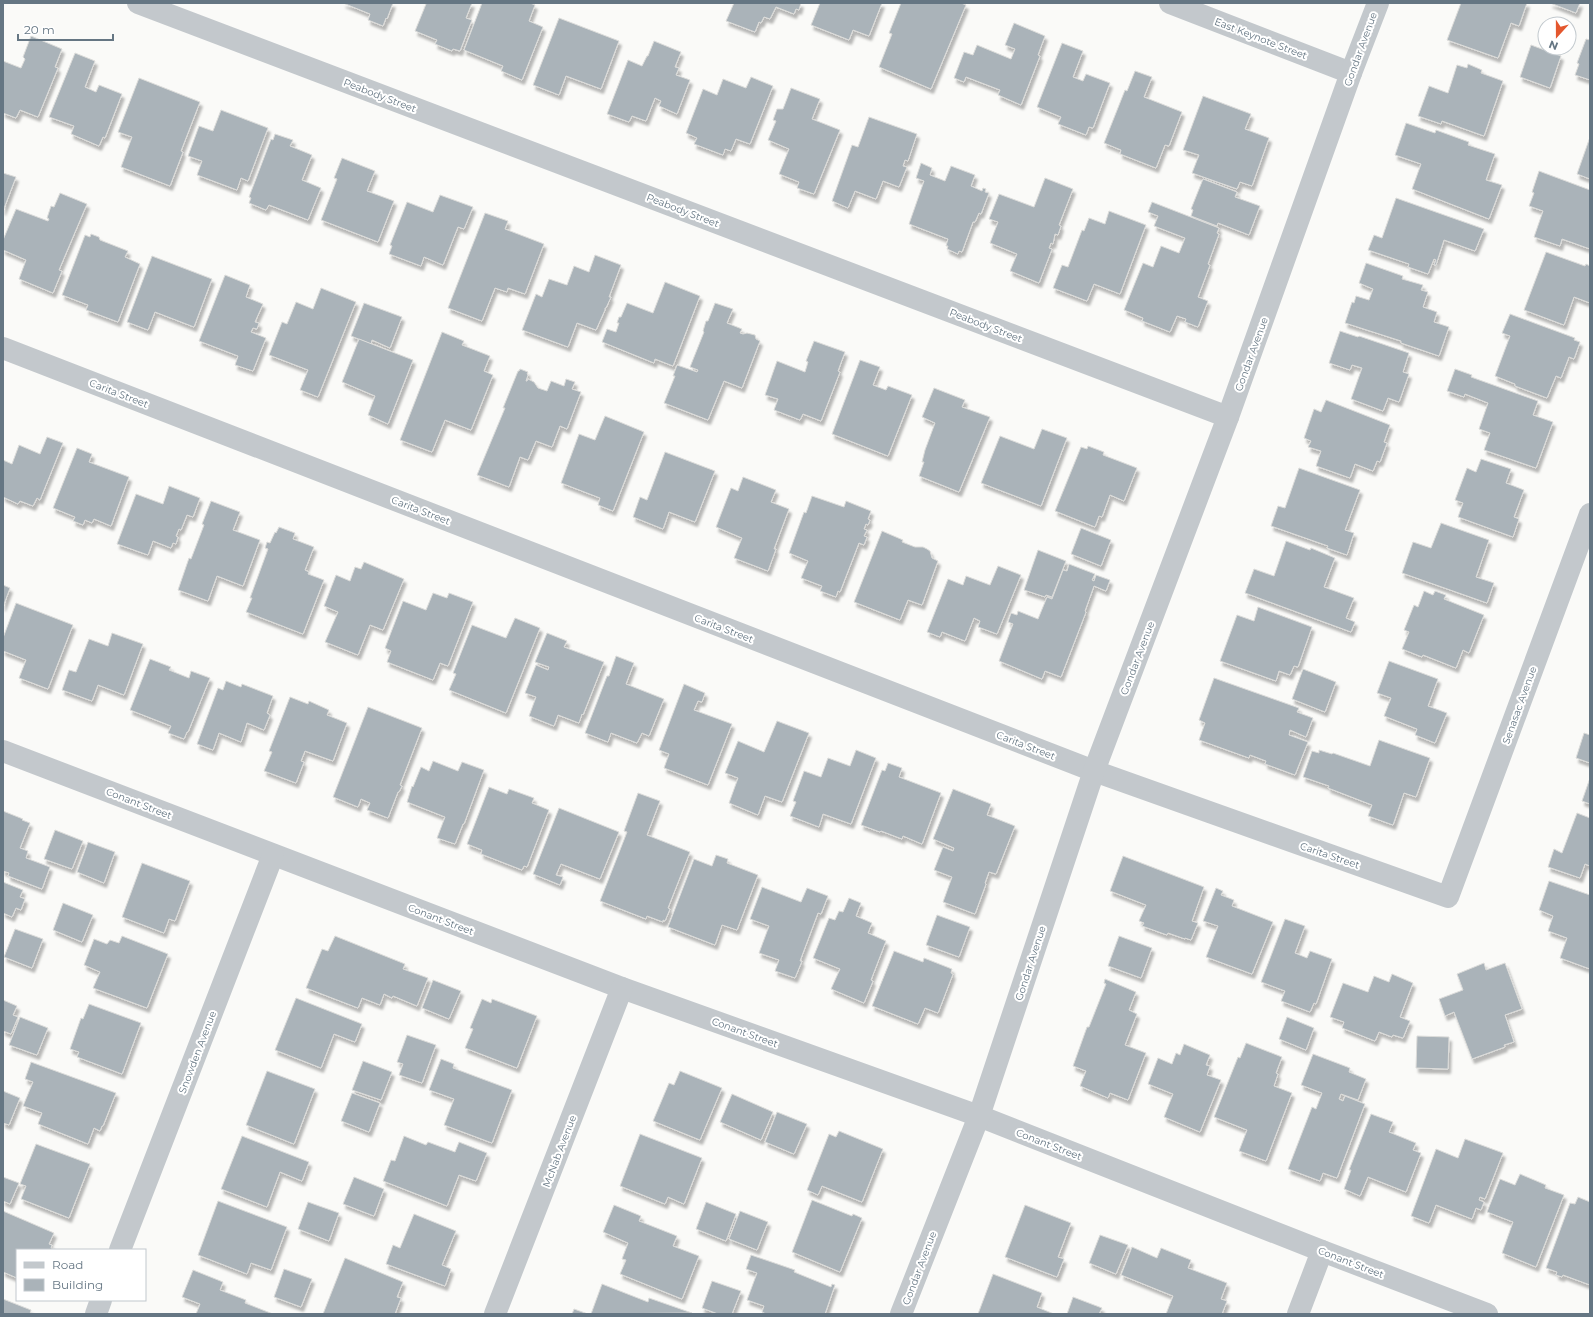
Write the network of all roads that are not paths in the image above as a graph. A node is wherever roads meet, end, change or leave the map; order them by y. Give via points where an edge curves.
1 (138, 3) edge
2 (1170, 3) edge
3 (1378, 3) edge
4 (1351, 73) junction
5 (3, 348) edge
6 (1228, 417) junction
7 (1590, 514) edge
8 (3, 751) edge
9 (1094, 771) junction
10 (273, 855) junction
11 (1448, 897) joint
12 (622, 988) junction
13 (979, 1116) junction
14 (120, 1249) edge
15 (1322, 1251) junction
16 (101, 1301) edge
17 (96, 1314) edge
18 (495, 1314) edge
19 (901, 1314) edge
20 (1298, 1314) edge
21 (1487, 1314) edge

1 - 6 street, Peabody Street
2 - 4 street, East Keynote Street
3 - 4 street, Gondar Avenue
4 - 6 street, Gondar Avenue
5 - 9 street, Carita Street
6 - 9 street, Gondar Avenue
7 - 11 street, Senasac Avenue
8 - 10 street, Conant Street
9 - 11 street, Carita Street
9 - 13 street, Gondar Avenue
10 - 12 street, Conant Street
10 - 14 street, Snowden Avenue
12 - 13 street, Conant Street
12 - 18 street, McNab Avenue
13 - 15 street, Conant Street
13 - 19 street, Gondar Avenue
15 - 20 street
15 - 21 street, Conant Street
16 - 17 street

